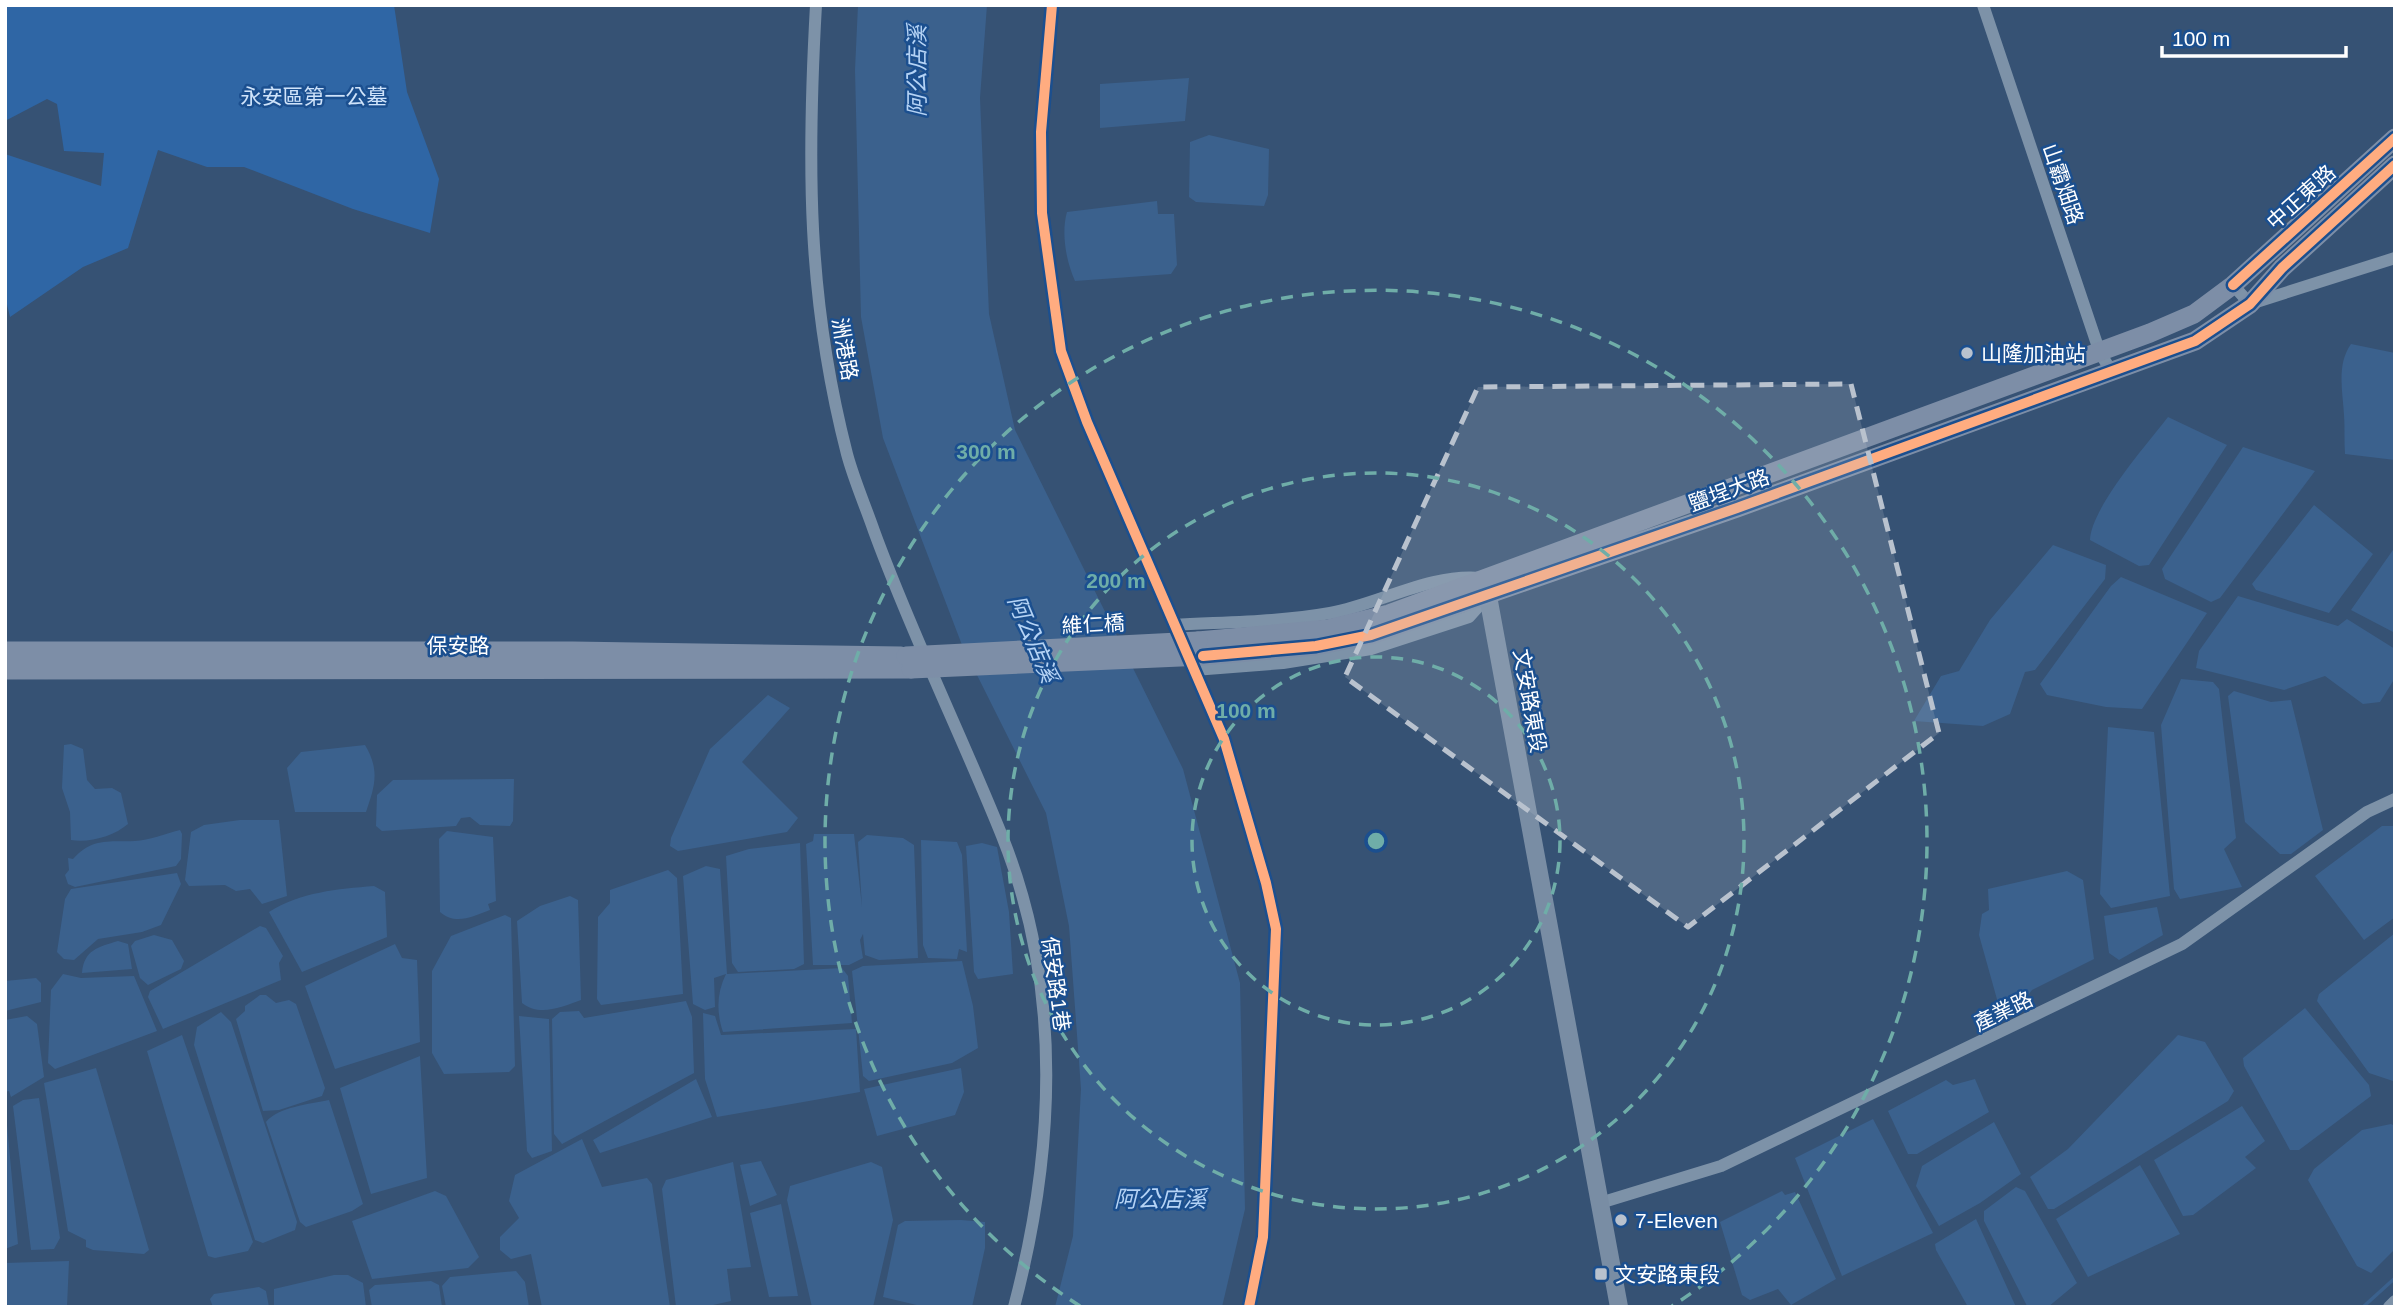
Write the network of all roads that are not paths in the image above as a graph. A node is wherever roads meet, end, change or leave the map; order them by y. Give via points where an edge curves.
1 (816, 5) edge
2 (1052, 5) edge
3 (1983, 5) edge
4 (2395, 138) edge
5 (2395, 165) edge
6 (2395, 258) edge
7 (2233, 285) junction
8 (2250, 304) junction
9 (2100, 353) junction
10 (2112, 372) junction
11 (1942, 411) junction
12 (1948, 430) junction
13 (1486, 587) junction
14 (1174, 625) junction
15 (5, 651) edge
16 (1198, 656) junction
17 (908, 662) junction
18 (5, 670) edge
19 (935, 681) joint
20 (2395, 799) edge
21 (1600, 1203) junction
22 (2395, 1301) edge
23 (1014, 1307) edge
24 (1249, 1307) edge
25 (1619, 1307) edge
26 (2389, 1307) edge

1 - 19 street, 洲港路 via 810,190 812,254 825,355 848,457
2 - 14 street via 1041,132 1042,213 1061,351
3 - 9 street, 山霸畑路
4 - 7 main road, 中正東路
5 - 8 main road, 中正東路 via 2282,268
6 - 8 street, 鹽埕大路
7 - 8 street
7 - 9 main road, 鹽埕大路 via 2194,314
8 - 10 main road, 鹽埕大路 via 2195,341
9 - 10 street, 山霸畑路
9 - 11 main road, 鹽埕大路
10 - 12 main road, 鹽埕大路
11 - 12 main road
11 - 13 main road, 鹽埕大路
12 - 13 main road, 鹽埕大路
13 - 14 street via 1455,575 1330,613
13 - 16 main road, 鹽埕大路 via 1328,629
13 - 16 street via 1469,617 1371,649 1283,663
13 - 21 street, 文安路東段
14 - 16 street
15 - 17 main road, 保安路 via 573,651
16 - 17 main road, 維仁橋, bridge
16 - 24 street via 1276,929 1263,1237
17 - 18 main road, 保安路
19 - 23 street, 保安路1巷 via 1003,838 1038,968 1048,1084 1042,1174
20 - 21 street, 產業路 via 2367,812 2182,944 1721,1167
21 - 25 street, 文安路東段
22 - 26 street

